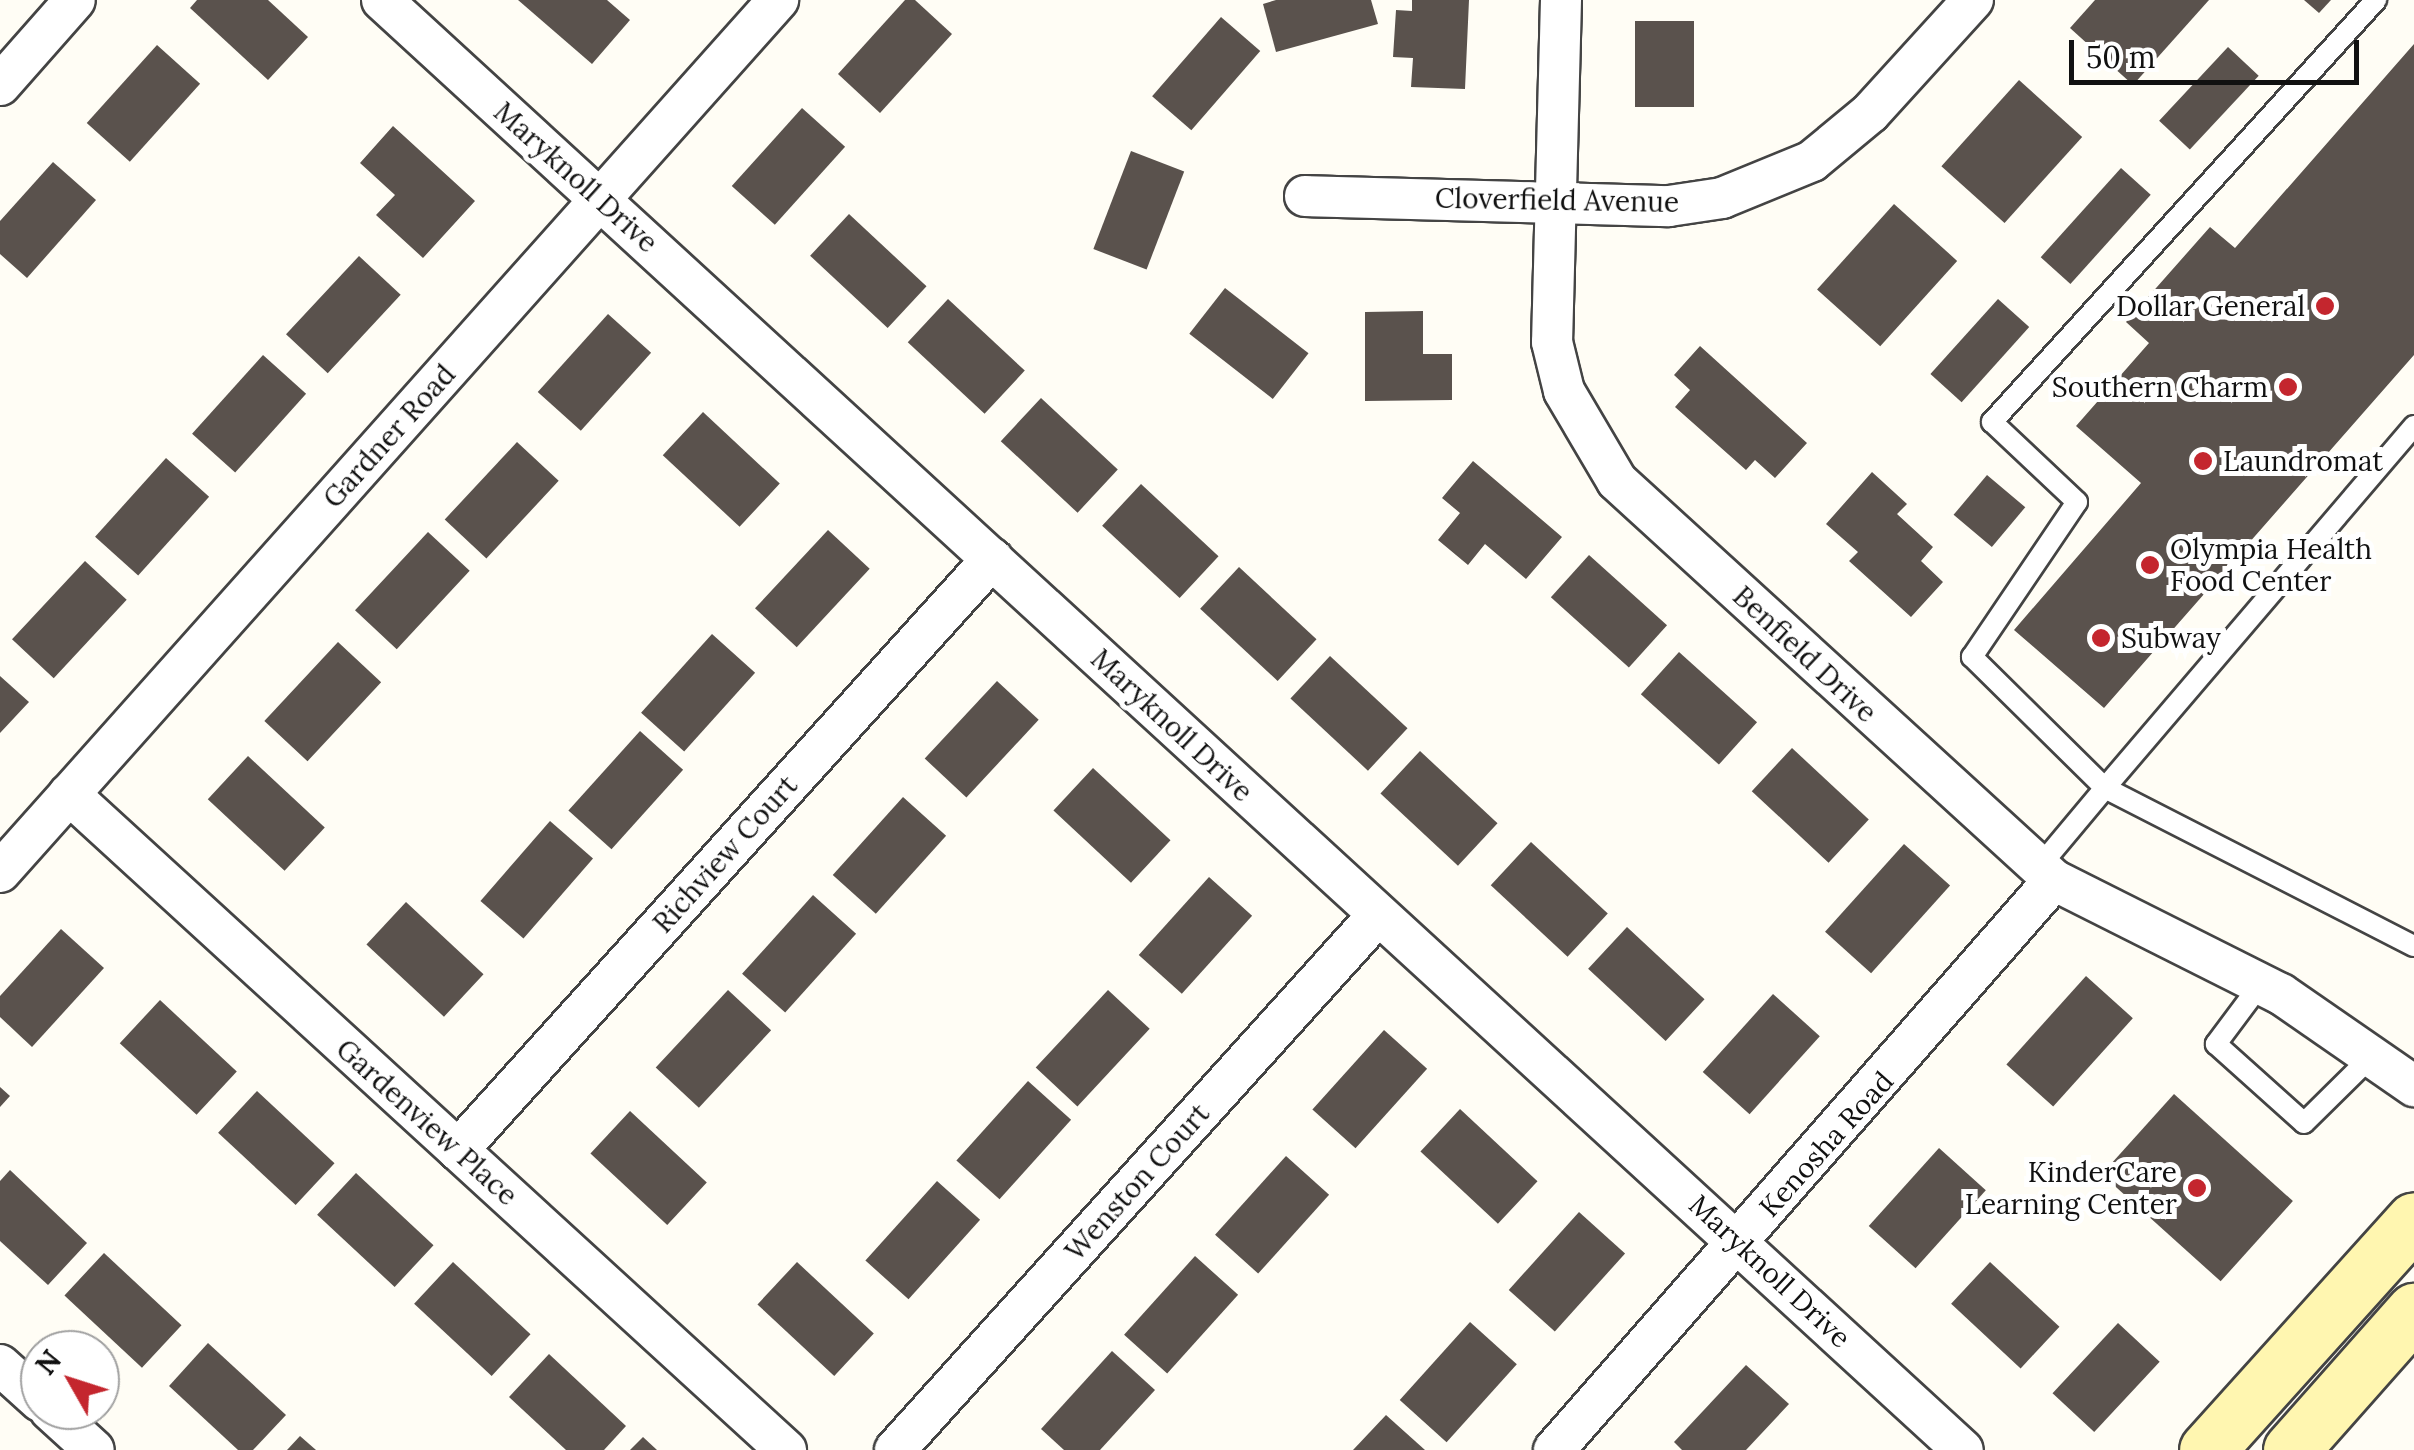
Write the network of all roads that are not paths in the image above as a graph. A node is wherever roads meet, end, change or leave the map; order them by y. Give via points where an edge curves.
1 (76, 0) edge
2 (382, 0) edge
3 (778, 0) edge
4 (1562, 0) edge
5 (1973, 0) edge
6 (2376, 0) edge
7 (0, 85) edge
8 (1305, 196) dead end
9 (602, 198) junction
10 (1553, 203) junction
11 (2414, 426) edge
12 (992, 558) junction
13 (2105, 788) junction
14 (69, 794) junction
15 (0, 872) edge
16 (2047, 874) junction
17 (1378, 915) junction
18 (2414, 946) edge
19 (2260, 985) junction
20 (2374, 1054) junction
21 (2414, 1086) edge
22 (458, 1150) junction
23 (2414, 1220) edge
24 (1739, 1242) junction
25 (2414, 1311) edge
26 (0, 1365) edge
27 (20, 1383) edge
28 (72, 1430) edge
29 (94, 1450) edge
30 (786, 1450) edge
31 (896, 1450) edge
32 (1554, 1450) edge
33 (1963, 1450) edge
34 (2206, 1450) edge
35 (2291, 1450) edge

1 - 7 street
2 - 9 street, Maryknoll Drive
3 - 9 street, Gardner Road
4 - 10 street, Benfield Drive
5 - 10 street, Cloverfield Avenue via 1870,112 1812,161 1769,184 1670,206
6 - 13 lane via 1992,422 2077,502 1972,658
8 - 10 street, Cloverfield Avenue
9 - 12 street, Maryknoll Drive
9 - 14 street, Gardner Road
10 - 16 street, Benfield Drive via 1552,342 1564,391 1617,481
11 - 13 lane
12 - 17 street, Maryknoll Drive
12 - 22 street, Richview Court
13 - 16 lane
13 - 18 lane
14 - 15 street, Gardner Road
14 - 22 street, Gardenview Place
16 - 19 street, Benfield Drive
16 - 24 street, Kenosha Road
17 - 24 street, Maryknoll Drive
17 - 31 street, Wenston Court
19 - 20 street, Benfield Drive
19 - 20 lane via 2216,1044 2304,1123
20 - 21 street, Benfield Drive
22 - 30 street, Gardenview Place
23 - 34 main road
24 - 32 street, Kenosha Road
24 - 33 street, Maryknoll Drive
25 - 35 main road
26 - 27 street
28 - 29 street

